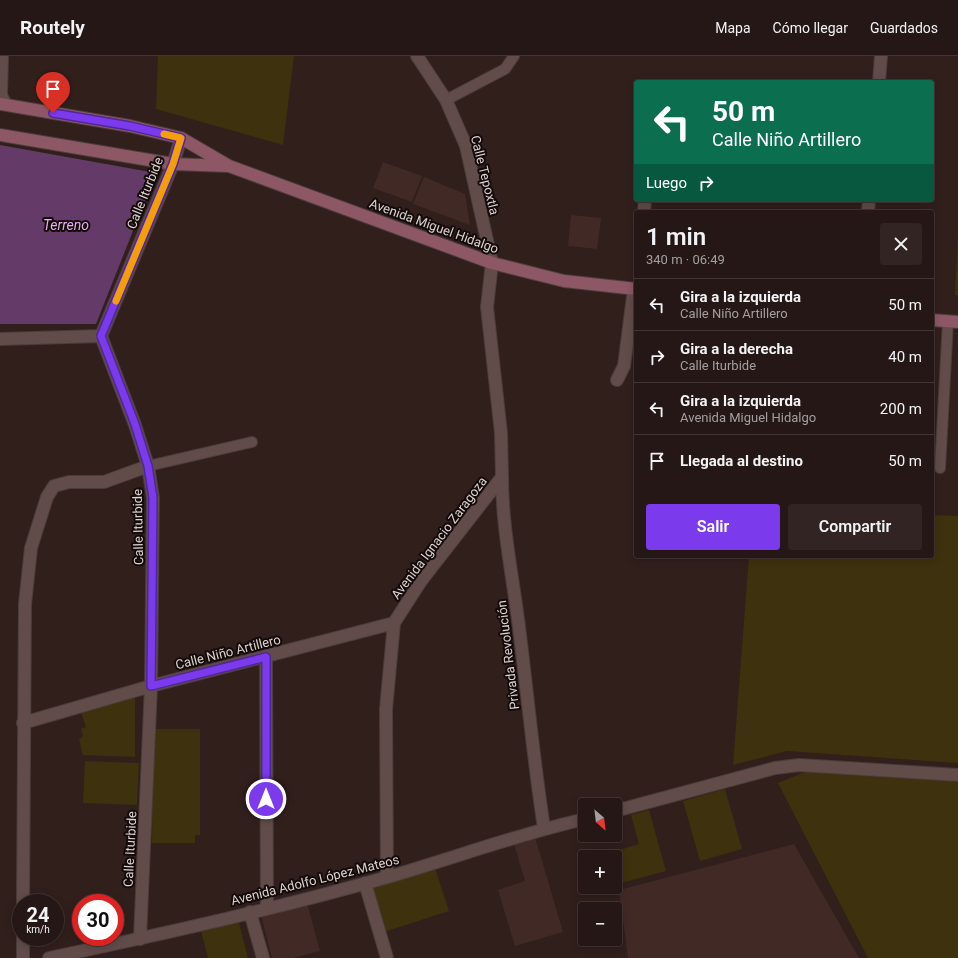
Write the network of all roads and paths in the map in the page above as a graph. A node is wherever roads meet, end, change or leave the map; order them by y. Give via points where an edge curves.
1 (3, 56) edge
2 (417, 56) edge
3 (514, 56) edge
4 (881, 56) edge
5 (879, 80) edge
6 (446, 100) junction
7 (3, 105) edge
8 (0, 134) edge
9 (181, 138) junction
10 (173, 164) junction
11 (229, 166) junction
12 (492, 263) junction
13 (634, 289) edge
14 (634, 296) edge
15 (934, 320) edge
16 (953, 321) edge
17 (101, 336) junction
18 (0, 339) edge
19 (617, 380) dead end
20 (252, 442) dead end
21 (148, 466) junction
22 (940, 468) dead end
23 (502, 477) junction
24 (394, 623) junction
25 (266, 657) junction
26 (151, 686) junction
27 (23, 723) junction
28 (958, 775) edge
29 (622, 809) edge
30 (578, 821) edge
31 (544, 828) junction
32 (387, 877) junction
33 (365, 883) junction
34 (23, 894) edge
35 (267, 909) junction
36 (250, 912) junction
37 (140, 939) junction
38 (23, 946) edge
39 (23, 958) edge
40 (49, 958) edge
41 (263, 958) edge
42 (387, 958) edge

1 - 7 lane
2 - 6 street, Calle Tepoxtla
3 - 6 lane via 505,69
4 - 5 street
6 - 12 street, Calle Tepoxtla via 466,146
7 - 9 main road, Avenida Miguel Hidalgo via 130,126
8 - 10 main road, Avenida Miguel Hidalgo
9 - 10 street, Calle Iturbide
9 - 11 main road, Avenida Miguel Hidalgo
10 - 11 main road, Avenida Miguel Hidalgo
10 - 17 street, Calle Iturbide
11 - 12 main road, Avenida Miguel Hidalgo
12 - 13 main road, Avenida Miguel Hidalgo via 564,281
12 - 23 street, Avenida Ignacio Zaragoza via 487,307 501,433
14 - 19 street via 624,366
15 - 16 main road
16 - 22 lane
17 - 18 street
17 - 21 street, Calle Iturbide via 135,424
20 - 21 lane
21 - 26 street, Calle Iturbide via 153,498
21 - 27 street via 104,482 69,482 54,486 47,497 31,548 25,604
23 - 24 street, Avenida Ignacio Zaragoza via 421,581
23 - 31 street, Privada Revolución via 502,508
24 - 25 street, Calle Niño Artillero
24 - 32 street, Avenida Ignacio Zaragoza via 386,709
25 - 26 street, Calle Niño Artillero
25 - 35 street
26 - 27 street, Calle Niño Artillero
26 - 37 street, Calle Iturbide
27 - 34 street
28 - 29 street via 799,764 775,768
30 - 31 street, Avenida Adolfo López Mateos
31 - 32 street, Avenida Adolfo López Mateos
32 - 33 street, Avenida Adolfo López Mateos
33 - 35 street, Avenida Adolfo López Mateos
33 - 42 street
35 - 36 street, Avenida Adolfo López Mateos
36 - 37 street, Avenida Adolfo López Mateos
36 - 41 street
37 - 40 street, Avenida Adolfo López Mateos
38 - 39 street

